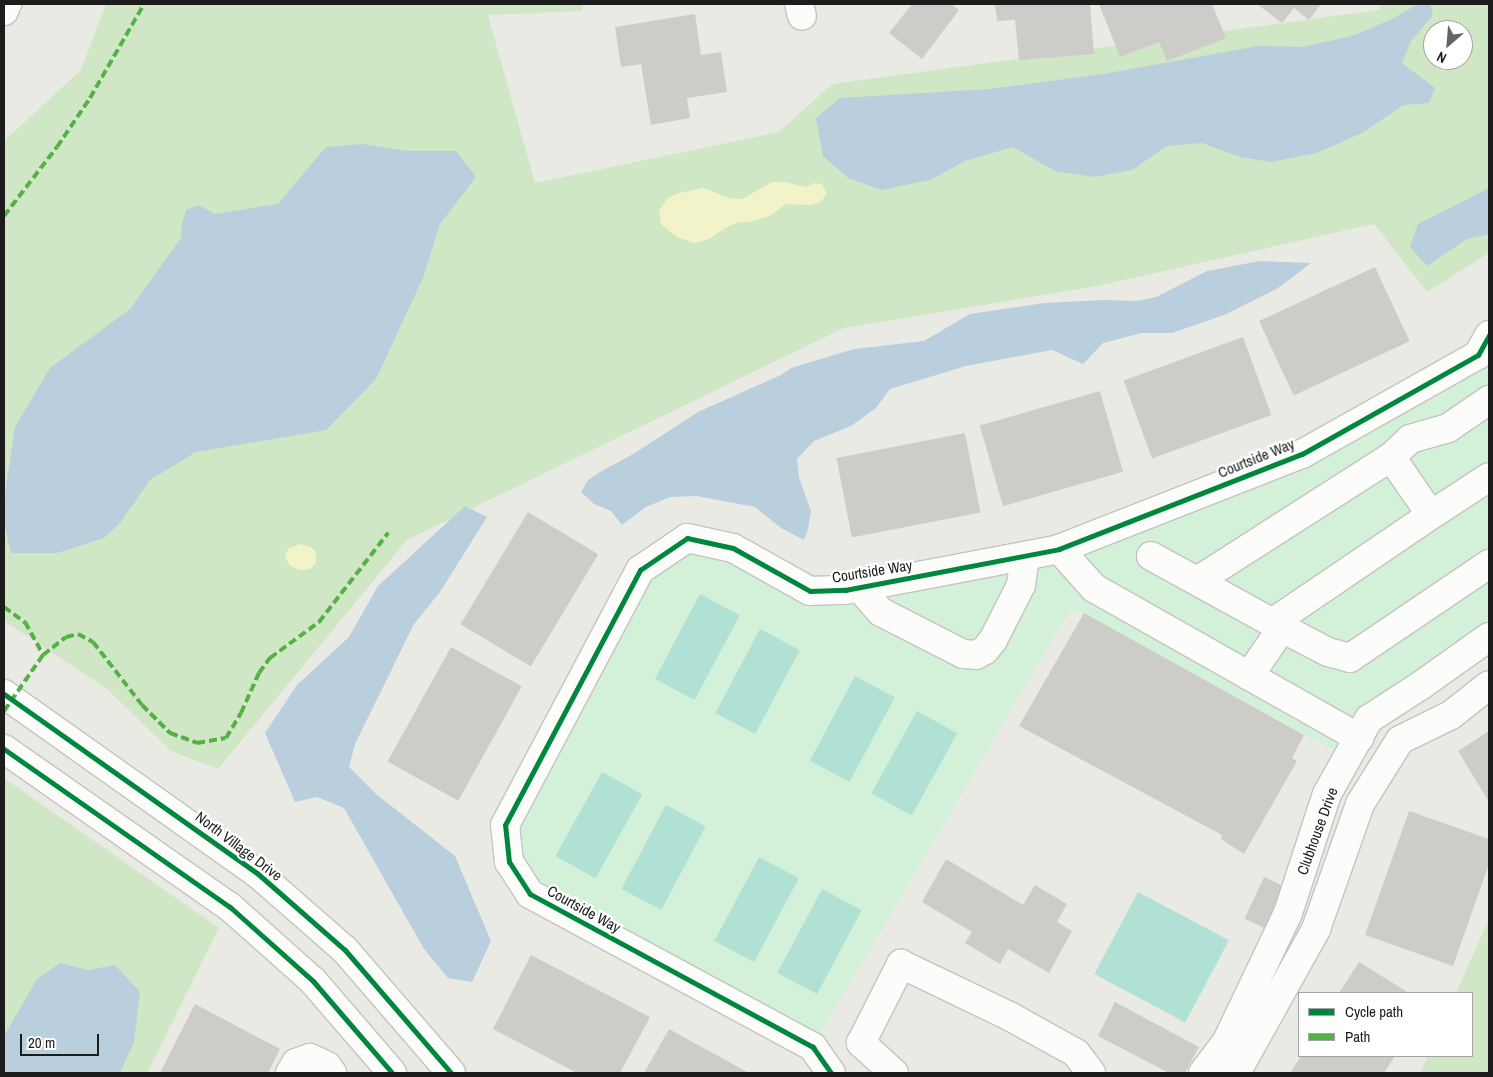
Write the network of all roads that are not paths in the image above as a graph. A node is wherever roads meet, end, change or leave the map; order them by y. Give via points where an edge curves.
1 (8, 4) edge
2 (4, 11) edge
3 (1489, 335) edge
4 (1489, 400) edge
5 (1391, 457) junction
6 (1489, 477) edge
7 (1432, 515) junction
8 (1059, 550) junction
9 (1024, 556) junction
10 (1151, 556) dead end
11 (1489, 564) edge
12 (1198, 581) junction
13 (859, 587) junction
14 (1277, 625) junction
15 (1489, 637) edge
16 (1249, 676) junction
17 (1489, 685) edge
18 (4, 694) edge
19 (1358, 738) junction
20 (4, 748) edge
21 (290, 1073) edge
22 (332, 1073) edge
23 (392, 1073) edge
24 (451, 1073) edge
25 (831, 1073) edge
26 (894, 1073) edge
27 (1091, 1073) edge
28 (1204, 1073) edge
29 (1236, 1073) edge

1 - 2 street
3 - 8 street, Courtside Way via 1478,355 1302,454
4 - 5 street via 1448,428 1410,438
5 - 7 street
5 - 12 street
6 - 7 street
7 - 14 street
8 - 9 street, Courtside Way
8 - 16 street via 1094,588
9 - 13 street, Courtside Way
9 - 13 street via 1021,585 993,640 976,655 963,654 881,612
10 - 12 street
11 - 14 street via 1350,658 1328,652
12 - 14 street
13 - 25 street, Courtside Way via 810,591 733,548 687,538 640,570 505,825 509,862 530,894 813,1047
14 - 16 street
15 - 19 street, Clubhouse Drive via 1369,719
16 - 19 street
17 - 29 street, Clubhouse Drive via 1451,715 1400,740 1360,804 1316,930
18 - 24 street, North Village Drive via 257,873 345,950
19 - 28 street, Clubhouse Drive via 1327,794 1288,913 1226,1042
20 - 23 street via 230,907 313,981
21 - 22 street via 296,1063 310,1058 327,1066
26 - 27 street via 861,1043 902,964 1076,1053

